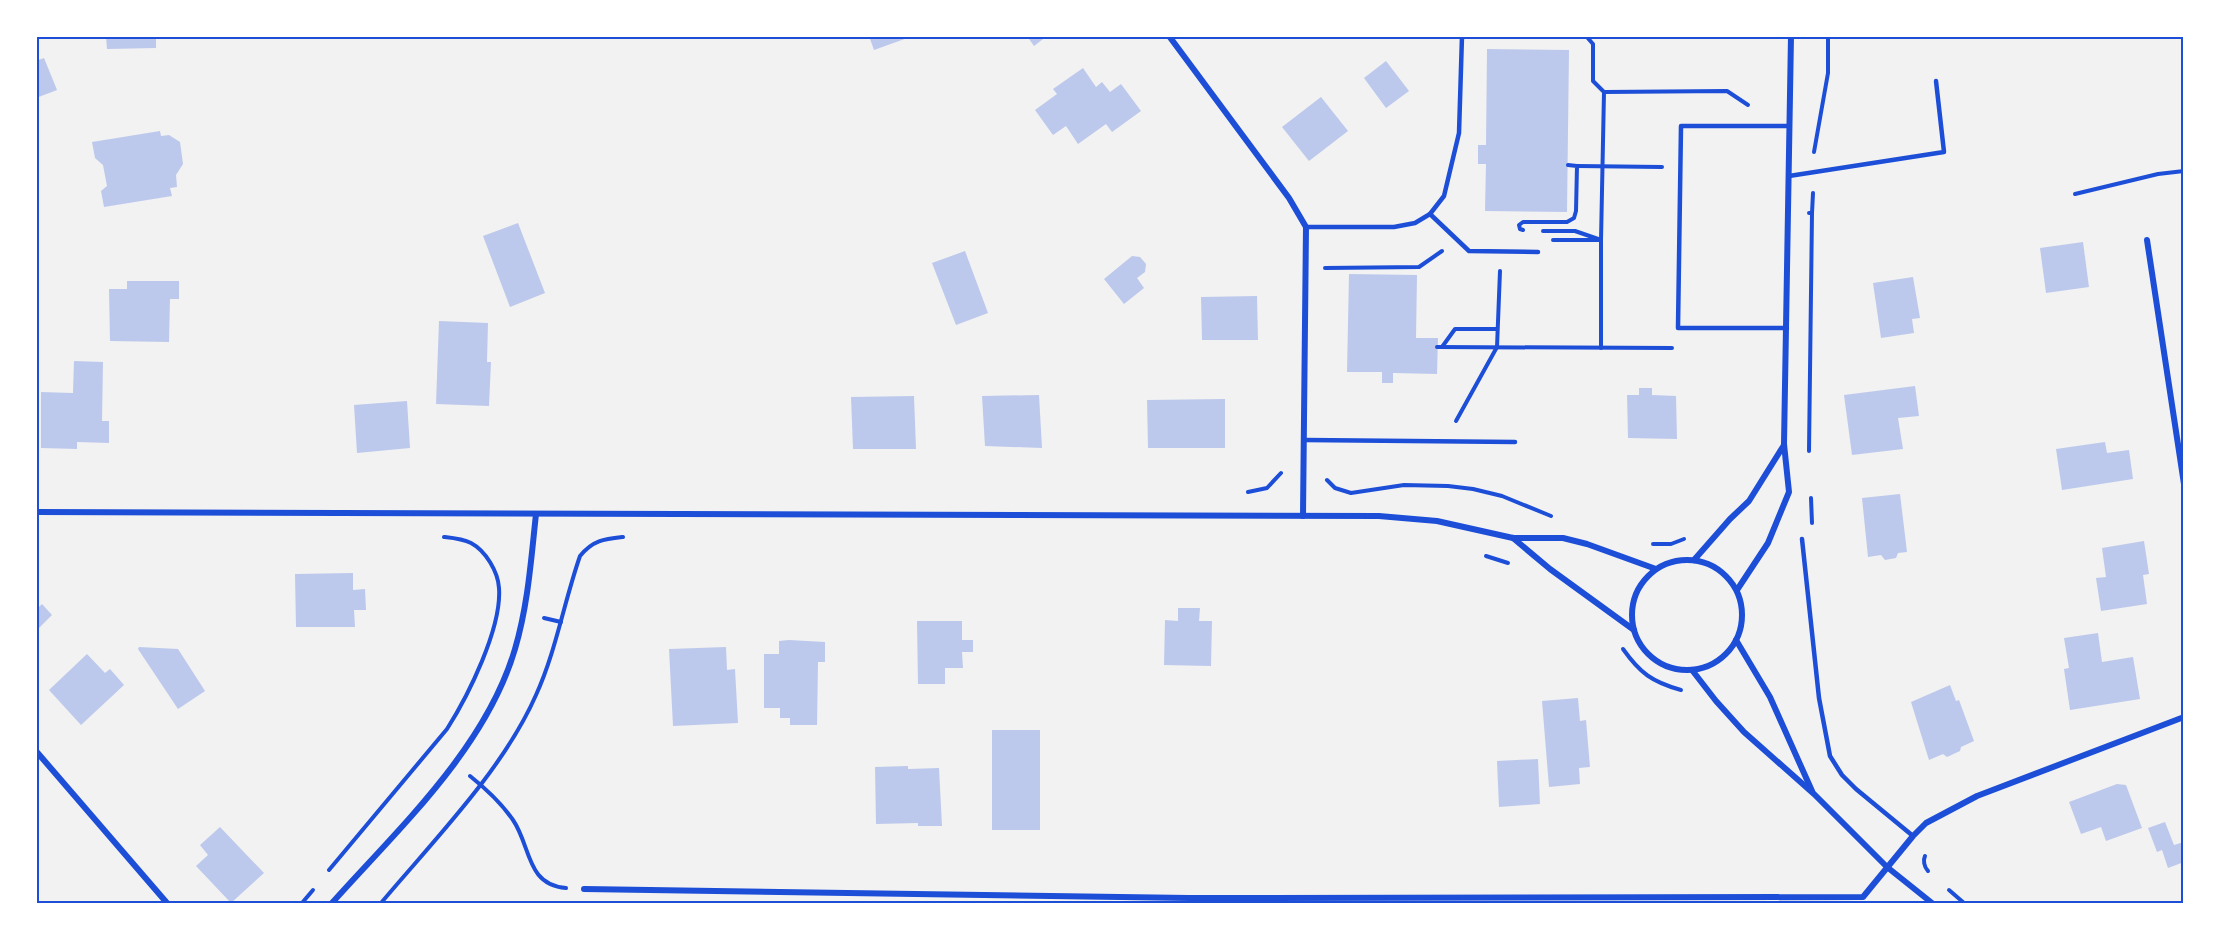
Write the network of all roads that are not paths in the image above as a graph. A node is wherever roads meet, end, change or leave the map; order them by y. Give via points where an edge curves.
1 (1462, 36) edge
2 (1791, 36) edge
3 (1172, 38) edge
4 (1935, 81) dead end
5 (1789, 126) junction
6 (1789, 176) junction
7 (1430, 214) junction
8 (1306, 227) junction
9 (2147, 240) dead end
10 (1538, 252) dead end
11 (1787, 328) junction
12 (1305, 440) junction
13 (1515, 442) dead end
14 (1784, 444) junction
15 (2184, 484) edge
16 (36, 512) edge
17 (536, 514) junction
18 (1303, 516) junction
19 (1512, 538) junction
20 (1802, 539) dead end
21 (1694, 560) junction
22 (1656, 569) junction
23 (1737, 590) junction
24 (1634, 630) junction
25 (1736, 640) junction
26 (1692, 670) junction
27 (2184, 717) edge
28 (36, 751) edge
29 (1814, 794) junction
30 (1913, 836) junction
31 (1887, 867) junction
32 (584, 889) road end
33 (1862, 900) edge
34 (167, 903) edge
35 (332, 903) edge
36 (1932, 903) edge

1 - 7 lane via 1459,133 1444,196
2 - 5 street
3 - 8 street
4 - 6 lane via 1944,152
5 - 6 street
5 - 11 lane via 1682,126 1678,328
6 - 11 street
7 - 8 lane via 1415,224 1394,227
7 - 10 lane via 1469,251
8 - 12 street
9 - 15 street
11 - 14 street
12 - 13 lane
12 - 18 street
14 - 21 street via 1749,501
14 - 23 street via 1789,492 1768,543
16 - 17 street
17 - 18 street
17 - 35 street via 529,587 515,650 483,721 454,764
18 - 19 street via 1437,521
19 - 22 street via 1563,538
19 - 24 street
20 - 30 lane via 1819,698 1830,756 1856,789
21 - 22 street via 1675,561
21 - 23 street via 1720,570
22 - 24 street via 1635,596
23 - 25 street via 1742,615
24 - 26 street via 1646,652 1656,660 1679,670
25 - 26 street via 1718,661
25 - 29 street via 1770,698
26 - 29 street via 1744,732
27 - 30 street via 1977,796 1926,823
28 - 34 street
29 - 31 street
30 - 31 street
31 - 33 street
31 - 36 street
32 - 33 street via 1189,898

